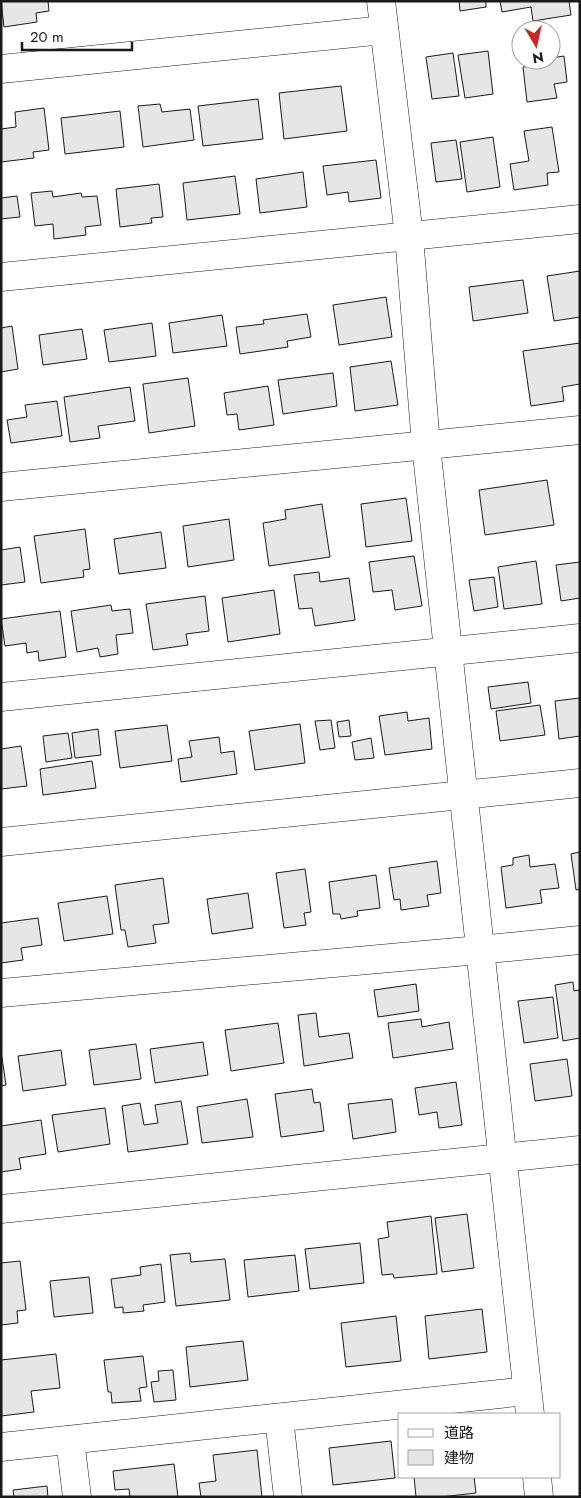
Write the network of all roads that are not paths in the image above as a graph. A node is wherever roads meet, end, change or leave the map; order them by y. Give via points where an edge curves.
1 (381, 1) edge
2 (384, 30) junction
3 (1, 68) edge
4 (580, 219) edge
5 (409, 236) junction
6 (1, 277) edge
7 (580, 430) edge
8 (426, 445) junction
9 (1, 488) edge
10 (580, 638) edge
11 (448, 651) junction
12 (1, 696) edge
13 (580, 784) edge
14 (462, 795) junction
15 (1, 842) edge
16 (580, 940) edge
17 (480, 950) junction
18 (1, 993) edge
19 (580, 1150) edge
20 (502, 1159) junction
21 (1, 1209) edge
22 (529, 1403) edge
23 (279, 1418) junction
24 (70, 1440) junction
25 (1, 1447) edge
26 (537, 1478) edge
27 (77, 1497) edge
28 (288, 1497) edge
29 (539, 1497) edge

1 - 2 street
2 - 3 street
2 - 5 street
4 - 5 street
5 - 6 street
5 - 8 street
7 - 8 street
8 - 9 street
8 - 11 street
10 - 11 street
11 - 12 street
11 - 14 street
13 - 14 street
14 - 15 street
14 - 17 street
16 - 17 street
17 - 18 street
17 - 20 street
19 - 20 street
20 - 21 street
20 - 22 street
22 - 23 street
23 - 24 street
23 - 28 street
24 - 25 street
24 - 27 street
26 - 29 street

